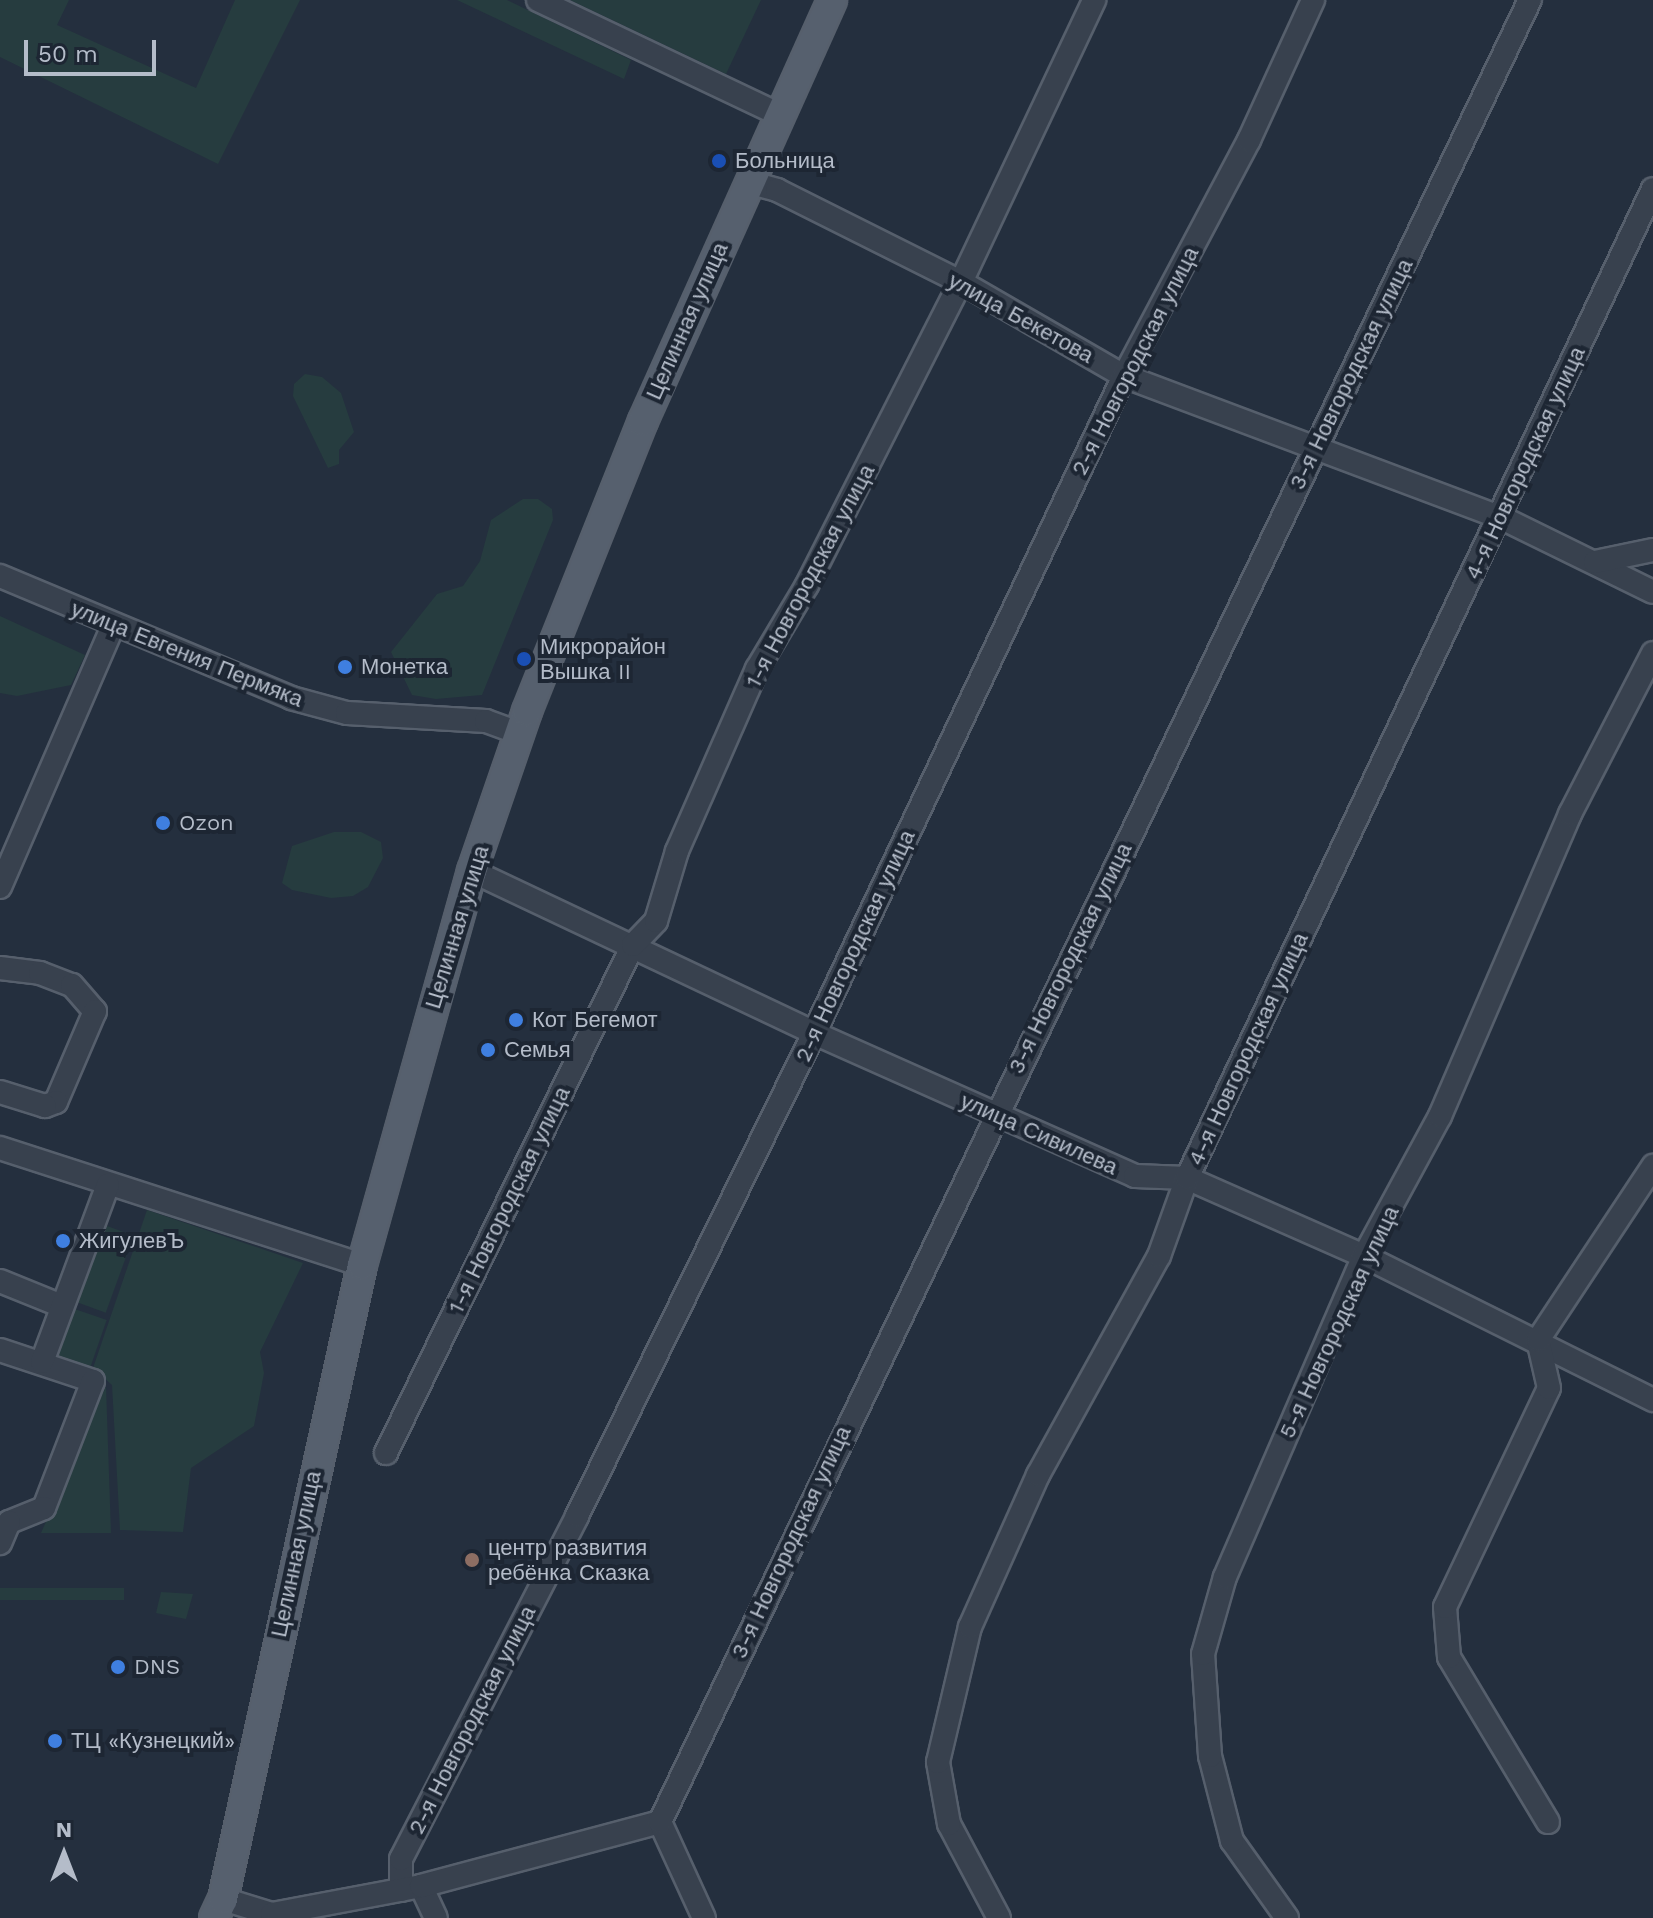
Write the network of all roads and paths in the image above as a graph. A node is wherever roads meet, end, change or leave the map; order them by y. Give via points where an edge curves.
1 (538, 0) edge
2 (832, 0) edge
3 (1094, 0) edge
4 (1313, 0) edge
5 (1530, 0) edge
6 (780, 115) junction
7 (748, 182) junction
8 (1653, 189) edge
9 (961, 282) junction
10 (1124, 376) junction
11 (1314, 450) junction
12 (1500, 517) junction
13 (1653, 550) edge
14 (1595, 562) junction
15 (0, 576) edge
16 (1653, 592) edge
17 (113, 626) junction
18 (1653, 653) edge
19 (519, 733) junction
20 (472, 871) junction
21 (0, 887) edge
22 (633, 945) junction
23 (0, 968) edge
24 (814, 1033) junction
25 (0, 1092) edge
26 (995, 1115) junction
27 (0, 1148) edge
28 (1653, 1166) edge
29 (1187, 1178) junction
30 (108, 1185) junction
31 (1364, 1256) junction
32 (362, 1265) junction
33 (0, 1281) edge
34 (62, 1306) junction
35 (1538, 1340) junction
36 (0, 1350) edge
37 (42, 1362) junction
38 (1653, 1400) edge
39 (386, 1453) dead end
40 (0, 1543) edge
41 (660, 1822) junction
42 (1548, 1822) dead end
43 (411, 1888) junction
44 (218, 1908) edge
45 (436, 1918) edge
46 (704, 1918) edge
47 (999, 1918) edge
48 (1287, 1918) edge

1 - 6 street
2 - 6 main road, Целинная улица
3 - 9 street, 1-я Новгородская улица
4 - 10 street, 2-я Новгородская улица via 1249,140
5 - 11 street, 3-я Новгородская улица
6 - 7 main road, Целинная улица
7 - 9 street, улица Бекетова via 777,190
7 - 19 main road, Целинная улица via 643,421
8 - 12 street, 4-я Новгородская улица
9 - 10 street, улица Бекетова
9 - 22 street, 1-я Новгородская улица via 807,585 757,669 677,851 656,921
10 - 11 street, улица Бекетова
10 - 24 street, 2-я Новгородская улица
11 - 12 street, улица Бекетова
11 - 26 street, 3-я Новгородская улица
12 - 14 street, улица Бекетова
12 - 29 street, 4-я Новгородская улица
13 - 14 street
14 - 16 street, улица Бекетова
15 - 17 street, улица Евгения Пермяка
17 - 19 street, улица Евгения Пермяка via 291,698 347,713 486,721
17 - 21 street
18 - 31 street, 5-я Новгородская улица via 1570,814 1440,1116
19 - 20 main road, Целинная улица
20 - 22 street, улица Сивилева
20 - 32 main road, Целинная улица
22 - 24 street, улица Сивилева
22 - 39 street, 1-я Новгородская улица
23 - 25 street via 40,973 72,985 95,1011 56,1102 45,1106
24 - 26 street, улица Сивилева
24 - 43 street, 2-я Новгородская улица via 577,1516 401,1859
26 - 29 street, улица Сивилева via 1135,1176
26 - 41 street, 3-я Новгородская улица
27 - 30 street
28 - 35 street
29 - 31 street, улица Сивилева
29 - 47 street, 4-я Новгородская улица via 1159,1256 1038,1475 970,1627 938,1762 949,1824
30 - 32 street
30 - 34 street
31 - 35 street, улица Сивилева
31 - 48 street, 5-я Новгородская улица via 1225,1577 1203,1654 1210,1756 1232,1841
32 - 44 main road, Целинная улица
33 - 34 street
34 - 37 street
35 - 38 street, улица Сивилева
35 - 42 street via 1549,1388 1445,1607 1449,1657
36 - 37 street
37 - 40 street via 93,1381 44,1508 9,1522
41 - 43 street
41 - 46 street
43 - 44 street via 272,1914
43 - 45 street

